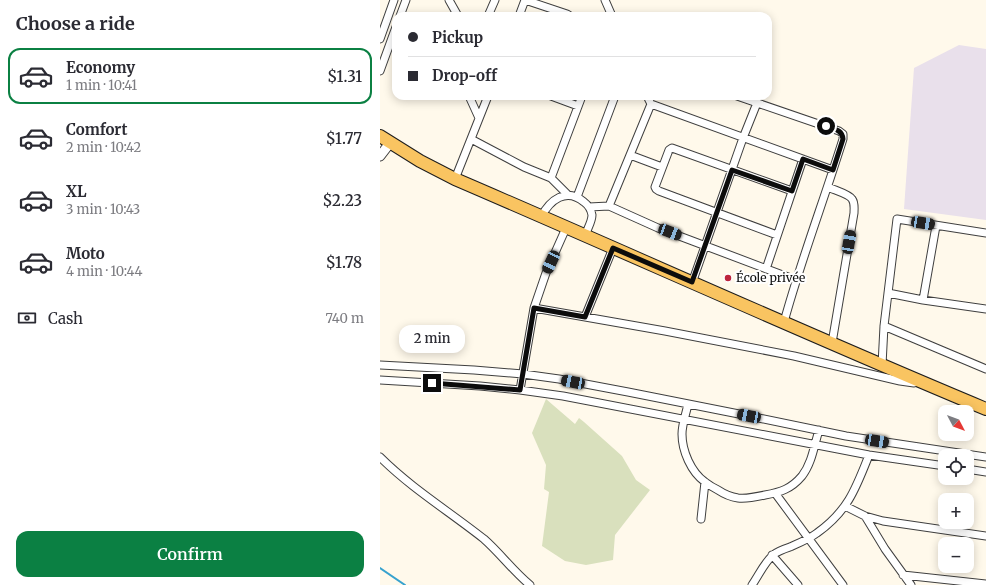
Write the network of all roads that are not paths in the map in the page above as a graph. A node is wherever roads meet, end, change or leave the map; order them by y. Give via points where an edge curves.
1 (394, 0) edge
2 (406, 0) edge
3 (449, 0) edge
4 (495, 0) edge
5 (605, 0) edge
6 (402, 12) edge
7 (456, 12) edge
8 (490, 12) edge
9 (520, 12) edge
10 (561, 12) edge
11 (610, 12) edge
12 (383, 24) edge
13 (380, 39) edge
14 (392, 39) edge
15 (380, 71) edge
16 (471, 100) edge
17 (486, 100) edge
18 (562, 100) edge
19 (580, 100) edge
20 (613, 100) edge
21 (649, 100) edge
22 (749, 100) edge
23 (757, 103) junction
24 (651, 104) junction
25 (578, 106) junction
26 (479, 118) junction
27 (380, 136) edge
28 (743, 138) junction
29 (471, 140) junction
30 (390, 143) junction
31 (630, 155) junction
32 (380, 156) edge
33 (803, 159) junction
34 (662, 167) junction
35 (732, 170) junction
36 (833, 170) junction
37 (551, 178) junction
38 (455, 179) junction
39 (828, 187) junction
40 (792, 191) junction
41 (567, 194) junction
42 (577, 197) junction
43 (609, 206) junction
44 (589, 207) junction
45 (717, 213) junction
46 (541, 217) junction
47 (936, 226) junction
48 (566, 228) junction
49 (986, 233) edge
50 (777, 235) junction
51 (584, 236) junction
52 (705, 245) junction
53 (613, 248) junction
54 (766, 268) junction
55 (796, 280) junction
56 (692, 282) junction
57 (888, 293) junction
58 (924, 300) junction
59 (534, 308) junction
60 (986, 310) edge
61 (585, 317) junction
62 (784, 322) junction
63 (884, 326) junction
64 (832, 343) junction
65 (380, 365) edge
66 (882, 366) junction
67 (986, 369) edge
68 (523, 374) junction
69 (380, 380) edge
70 (928, 385) junction
71 (520, 390) junction
72 (688, 404) junction
73 (986, 409) edge
74 (684, 419) junction
75 (819, 430) junction
76 (815, 445) junction
77 (869, 455) junction
78 (380, 457) edge
79 (986, 457) edge
80 (938, 465) edge
81 (974, 470) edge
82 (986, 472) edge
83 (705, 482) junction
84 (775, 493) junction
85 (845, 506) junction
86 (865, 516) junction
87 (701, 519) dead end
88 (986, 536) edge
89 (808, 538) junction
90 (772, 555) junction
91 (903, 575) junction
92 (755, 584) edge
93 (970, 584) edge
94 (986, 584) edge
95 (530, 585) edge
96 (798, 585) edge
97 (844, 585) edge
98 (911, 585) edge

1 - 12 street
2 - 6 street
3 - 7 street
4 - 8 street
5 - 11 street
9 - 10 street via 525,0
12 - 13 street
14 - 15 street
16 - 26 street
17 - 26 street
18 - 25 street
19 - 25 street
20 - 42 street
21 - 24 street
22 - 23 street
23 - 28 street
23 - 36 street via 841,132 843,139
24 - 28 street
24 - 31 street
25 - 37 street
26 - 29 street
27 - 30 main road
28 - 33 street
28 - 35 street
29 - 37 street
29 - 38 street
30 - 32 street
30 - 38 main road
31 - 34 street
31 - 43 street
33 - 36 street
33 - 40 street
34 - 35 street via 672,148
34 - 45 street via 655,187 657,190
35 - 40 street
35 - 45 street
36 - 39 street
37 - 41 street
38 - 46 main road
39 - 55 street
39 - 64 street via 850,197 854,205
40 - 50 street
41 - 42 street
41 - 46 street via 552,202
42 - 44 street
43 - 44 street
43 - 52 street
44 - 51 street via 591,220
45 - 50 street
45 - 52 street
46 - 48 main road
47 - 49 street
47 - 57 street via 897,219
47 - 58 street
48 - 51 main road
48 - 59 street
50 - 54 street
51 - 53 main road
52 - 54 street
52 - 56 street
53 - 56 main road
53 - 61 street
54 - 55 street
55 - 62 street
56 - 62 main road
57 - 58 street
57 - 63 street
58 - 60 street
59 - 61 street
59 - 68 street
61 - 70 street via 794,356 900,381
62 - 64 main road
63 - 66 street
63 - 67 street
64 - 66 main road
65 - 68 street
66 - 70 main road
68 - 71 street
68 - 72 street
69 - 71 street
70 - 73 main road
71 - 74 street
72 - 74 street
72 - 75 street
74 - 76 street
74 - 83 street via 682,433 685,452 693,469
75 - 76 street
75 - 79 street via 893,444
76 - 77 street
76 - 84 street via 810,463 801,477 790,487
77 - 80 street
77 - 85 street via 856,489
78 - 95 street via 488,543
81 - 82 street
83 - 84 street via 722,493 738,498 754,498
83 - 87 street
84 - 89 street
85 - 86 street
85 - 89 street via 832,520
86 - 88 street
86 - 91 street
89 - 90 street
89 - 97 street
90 - 92 street
90 - 96 street
91 - 93 street
91 - 98 street
93 - 94 street

